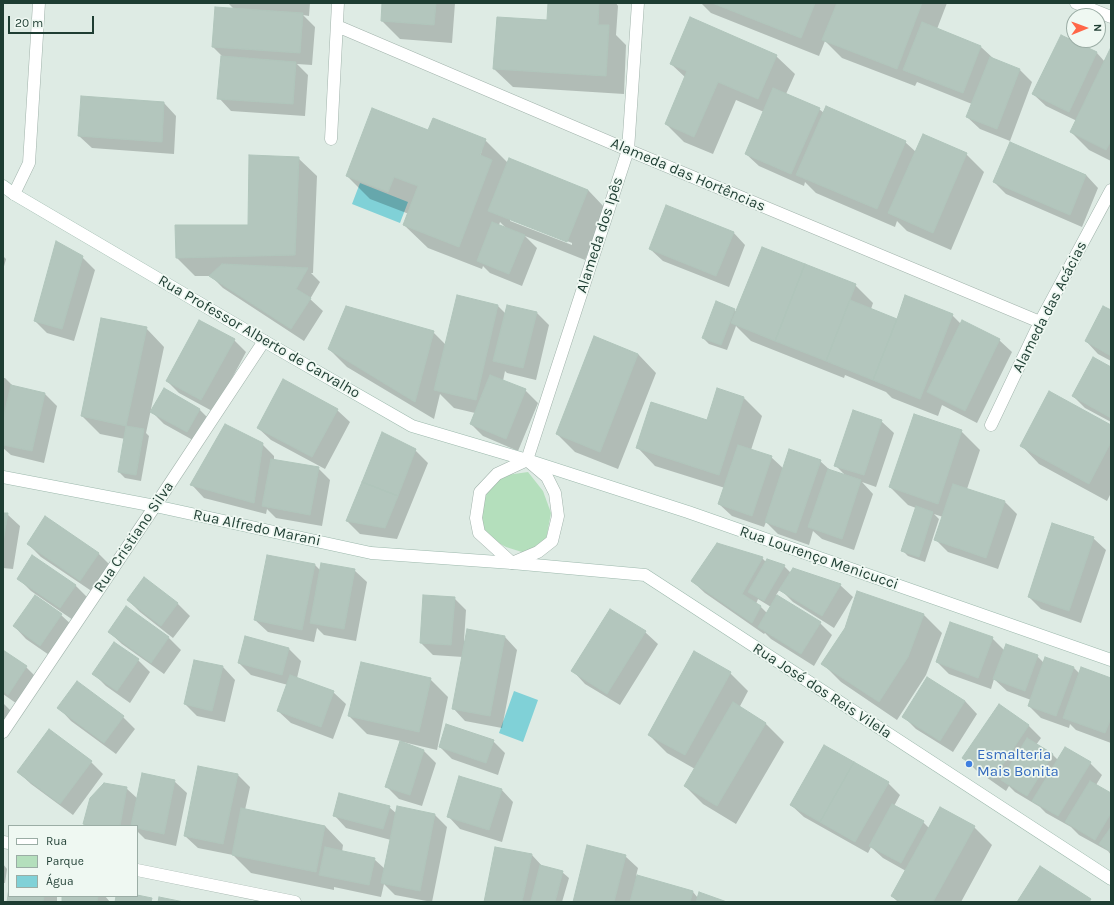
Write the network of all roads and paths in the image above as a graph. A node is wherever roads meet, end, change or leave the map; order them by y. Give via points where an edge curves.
1 (39, 3) edge
2 (338, 3) edge
3 (638, 3) edge
4 (1076, 3) edge
5 (1111, 17) edge
6 (337, 26) junction
7 (331, 139) dead end
8 (628, 150) junction
9 (3, 186) edge
10 (1111, 190) edge
11 (14, 194) junction
12 (1040, 322) junction
13 (264, 341) junction
14 (991, 425) dead end
15 (527, 460) junction
16 (3, 477) edge
17 (155, 506) junction
18 (512, 563) junction
19 (1111, 660) edge
20 (3, 732) edge
21 (138, 870) edge
22 (1111, 879) edge
23 (295, 902) edge

1 - 11 street via 29,163
2 - 6 street
3 - 8 street, Alameda dos Ipês
4 - 5 street
6 - 7 street
6 - 8 street, Alameda das Hortências
8 - 12 street, Alameda das Hortências
8 - 15 street, Alameda dos Ipês
9 - 11 street, Rua Professor Alberto de Carvalho
10 - 12 street, Alameda das Acácias
11 - 13 street, Rua Professor Alberto de Carvalho
12 - 14 street, Alameda das Acácias
13 - 15 street, Rua Professor Alberto de Carvalho via 412,426
13 - 17 street, Rua Cristiano Silva
15 - 18 street via 547,477 555,493 558,516 552,541 538,552
15 - 18 street via 497,474 480,492 476,518 479,534
15 - 19 street, Rua Lourenço Menicucci via 688,512
16 - 17 street, Rua Alfredo Marani
17 - 18 street, Rua Alfredo Marani via 371,553
17 - 20 street, Rua Cristiano Silva
18 - 22 street, Rua José dos Reis Vilela via 645,575
21 - 23 street

